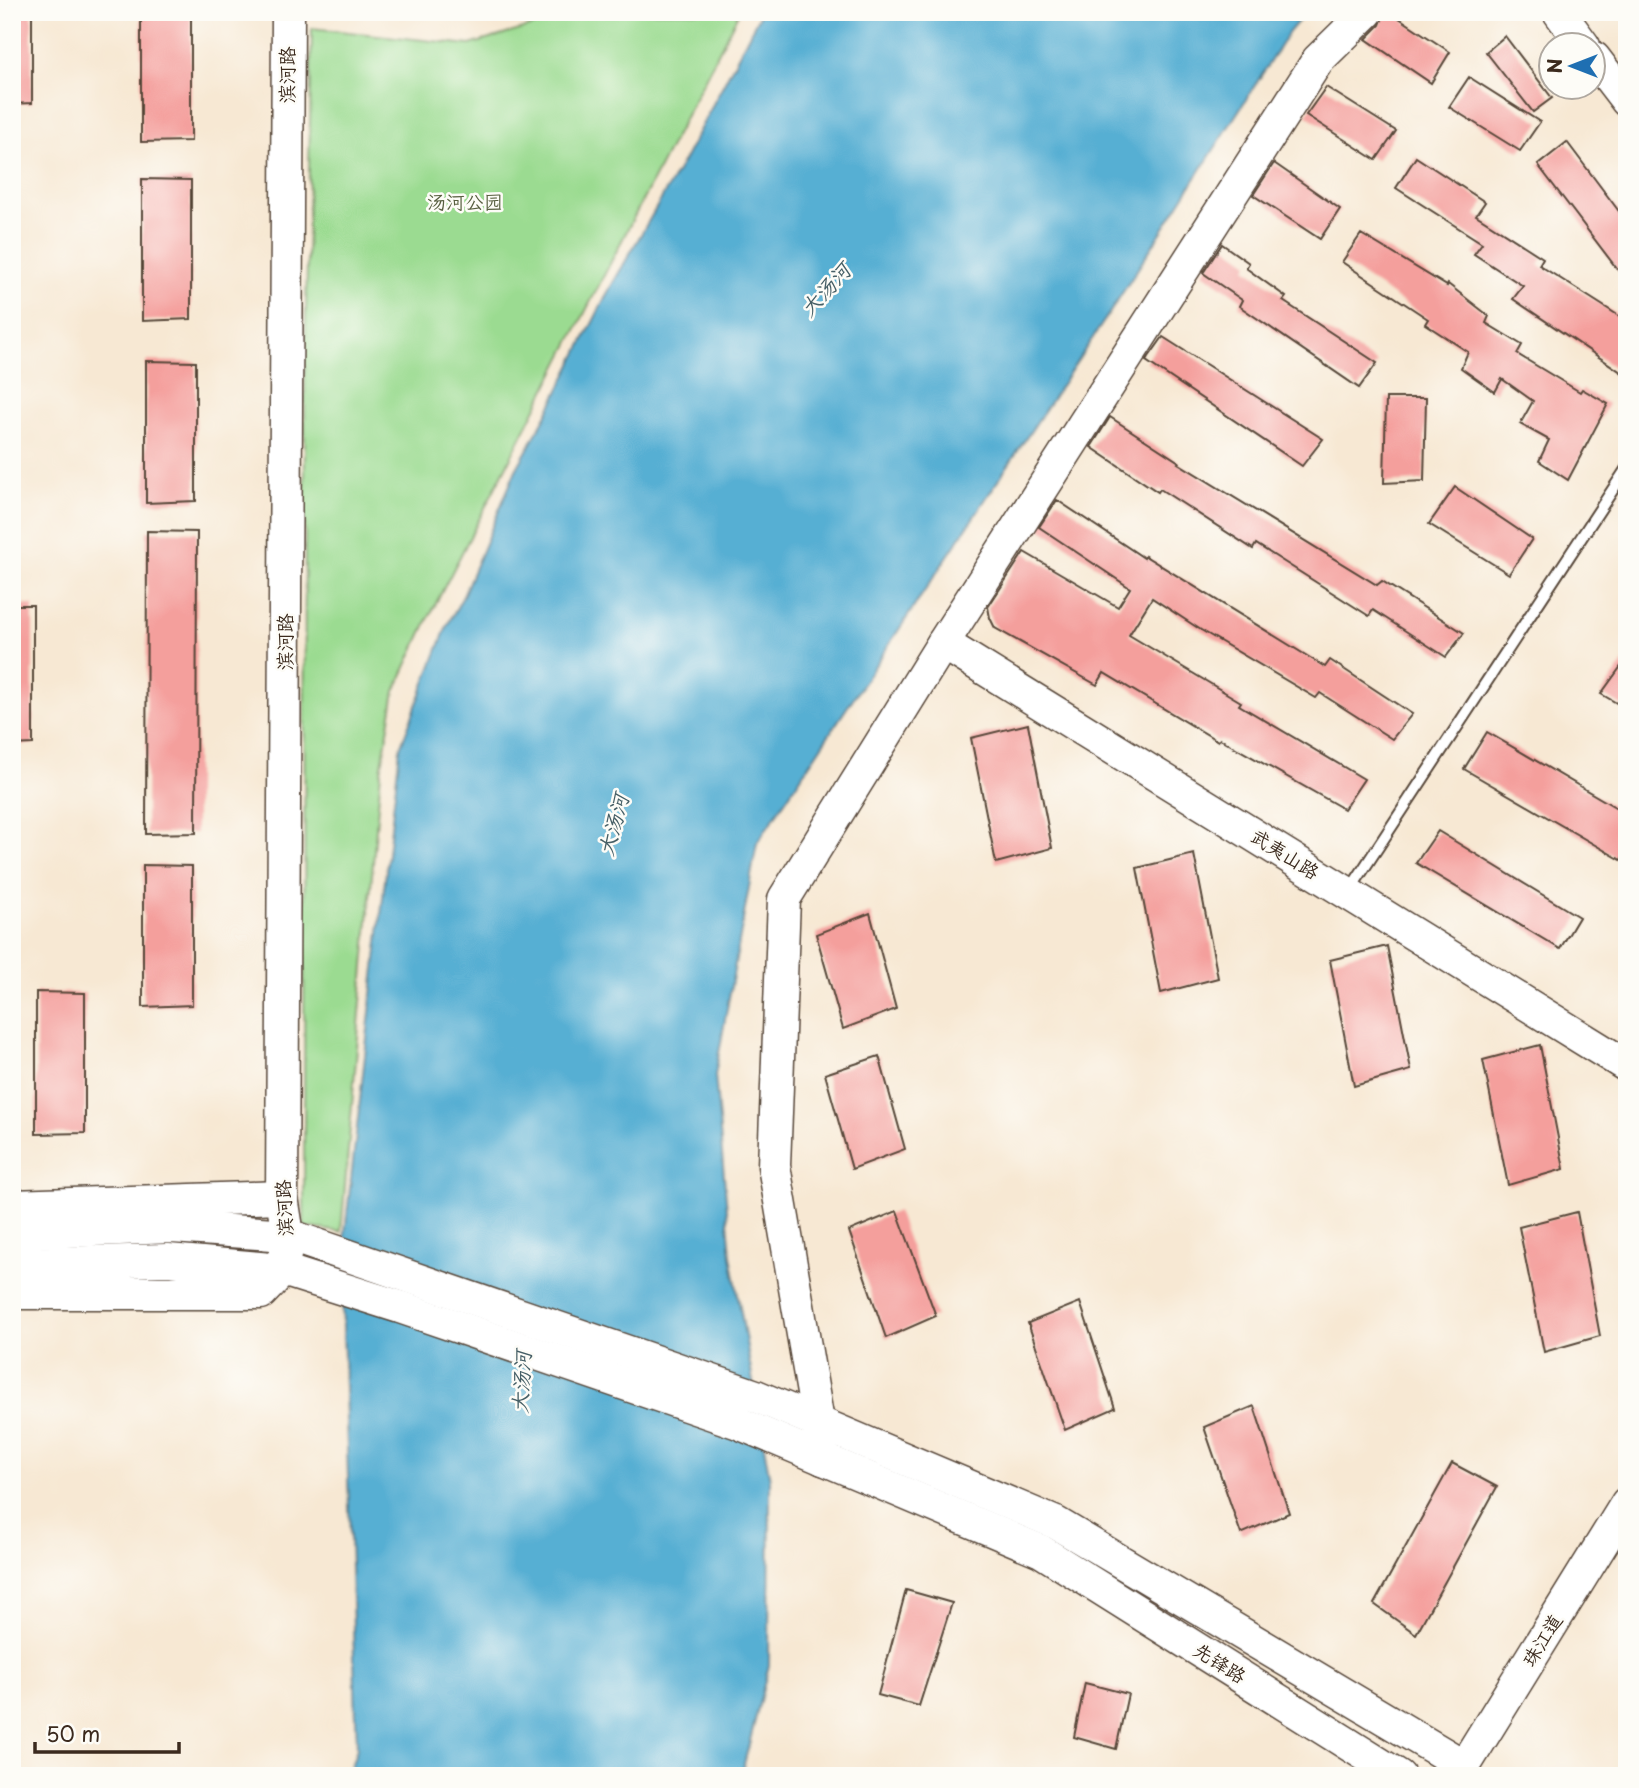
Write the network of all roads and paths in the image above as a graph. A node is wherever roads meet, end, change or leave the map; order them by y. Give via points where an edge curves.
1 (288, 12) edge
2 (1367, 12) edge
3 (1559, 12) edge
4 (1574, 32) edge
5 (1608, 74) edge
6 (1625, 94) edge
7 (1627, 468) edge
8 (943, 643) junction
9 (1355, 882) dead end
10 (1627, 1066) edge
11 (282, 1197) junction
12 (12, 1206) edge
13 (12, 1233) edge
14 (288, 1235) junction
15 (12, 1264) edge
16 (283, 1270) junction
17 (12, 1293) edge
18 (818, 1422) junction
19 (822, 1459) junction
20 (1627, 1503) edge
21 (1461, 1771) edge
22 (1399, 1776) edge

1 - 11 street, 滨河路
2 - 8 street via 1318,60
3 - 4 street
5 - 6 street
7 - 9 lane
8 - 10 street, 武夷山路
8 - 18 street via 783,899 774,1166
11 - 12 street
11 - 14 street, 滨河路
13 - 14 street via 172,1227
14 - 16 street, 滨河路
14 - 18 street via 756,1396
15 - 16 street, 先锋路 via 169,1260
16 - 17 street via 261,1293
16 - 19 street, 先锋路 via 736,1422
18 - 19 street
18 - 21 street via 1056,1523
19 - 22 street, 先锋路 via 1041,1550
20 - 21 street, 珠江道

